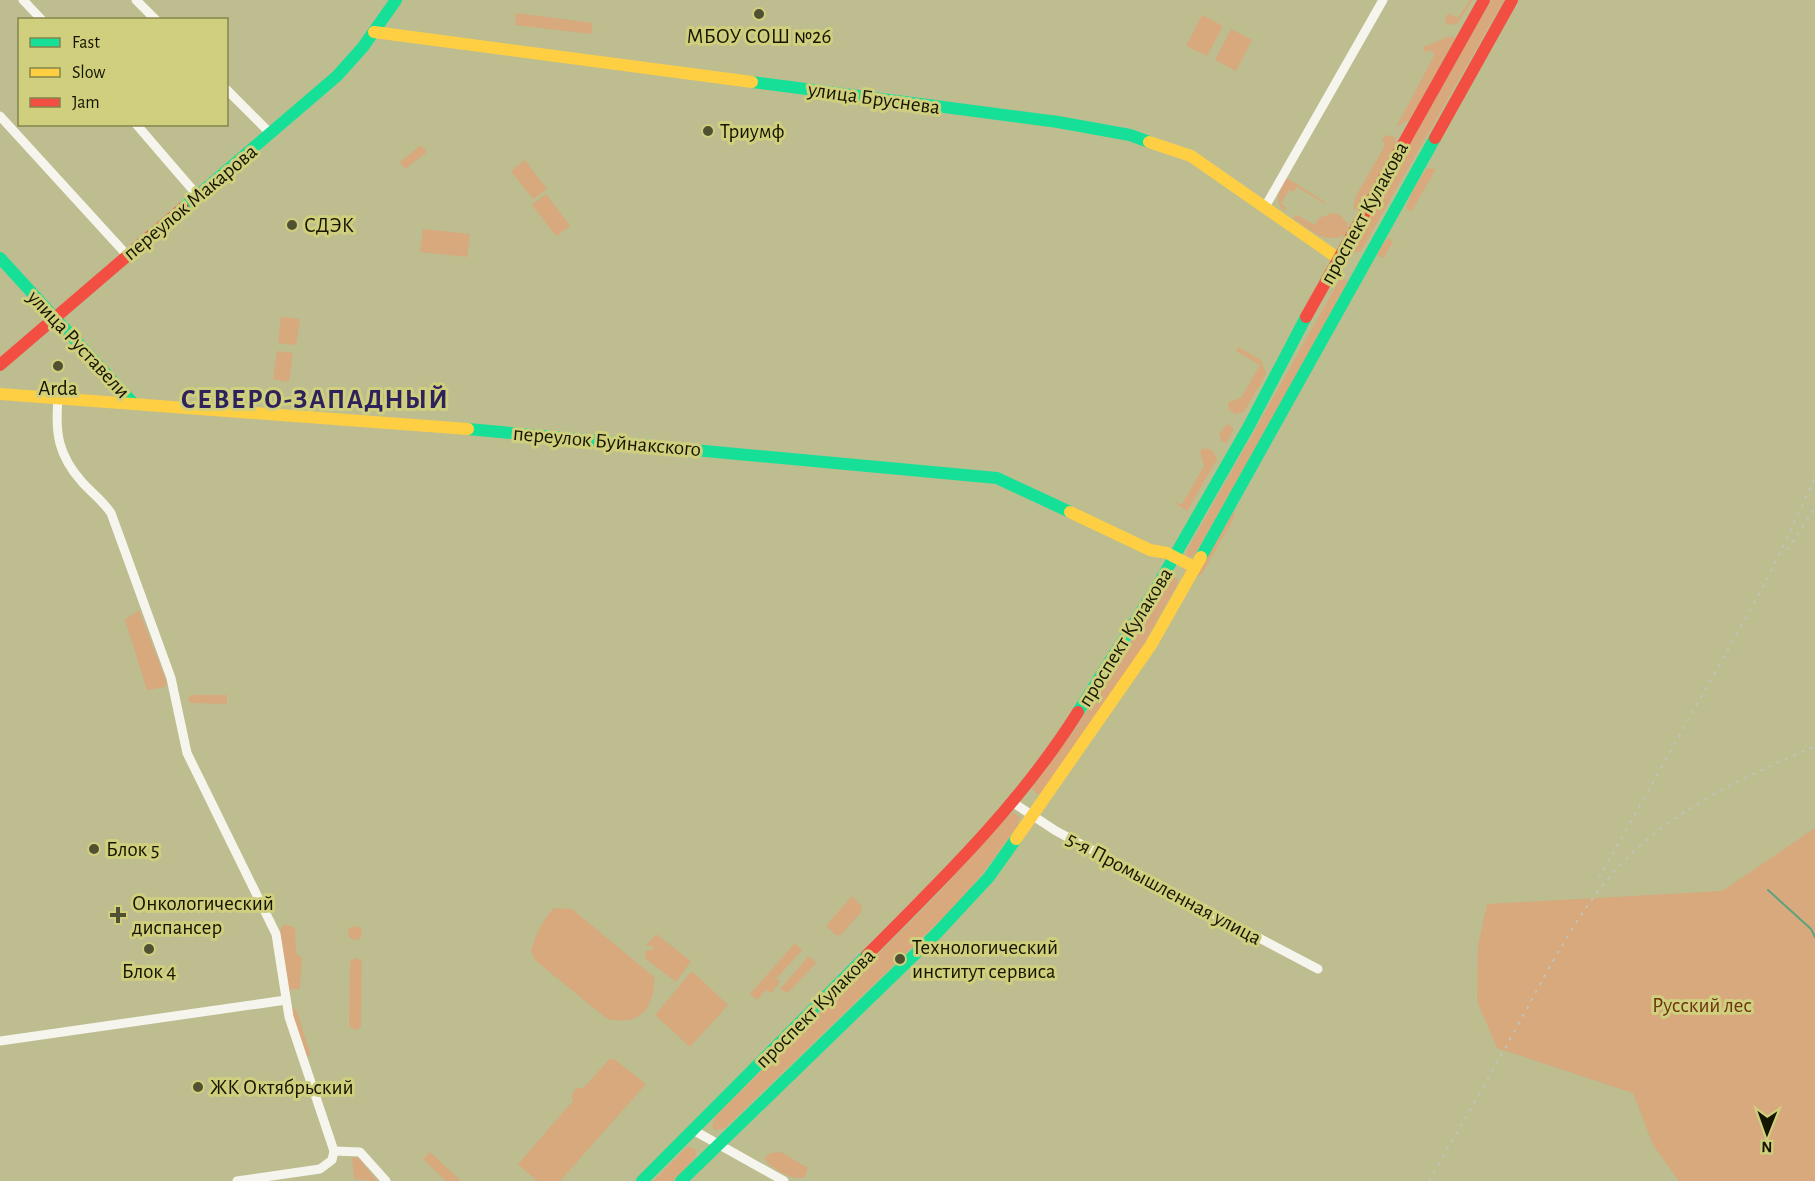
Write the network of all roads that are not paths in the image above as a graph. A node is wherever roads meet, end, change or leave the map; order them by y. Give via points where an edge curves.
1 (23, 0) edge
2 (136, 0) edge
3 (396, 0) edge
4 (1383, 0) edge
5 (1484, 0) edge
6 (1512, 0) edge
7 (40, 18) edge
8 (154, 18) edge
9 (374, 32) junction
10 (228, 91) edge
11 (0, 116) edge
12 (138, 126) edge
13 (271, 134) junction
14 (198, 196) junction
15 (1265, 207) junction
16 (126, 254) junction
17 (0, 258) edge
18 (1339, 259) junction
19 (1358, 271) junction
20 (55, 318) junction
21 (0, 365) edge
22 (0, 394) edge
23 (58, 399) junction
24 (134, 404) junction
25 (1175, 557) junction
26 (1194, 567) junction
27 (1012, 802) junction
28 (1033, 817) junction
29 (1318, 969) dead end
30 (286, 1000) junction
31 (0, 1041) edge
32 (693, 1130) junction
33 (717, 1144) junction
34 (334, 1151) junction
35 (237, 1181) edge
36 (386, 1181) edge
37 (642, 1181) edge
38 (681, 1181) edge
39 (784, 1181) edge

1 - 7 street
2 - 8 street
3 - 9 main road, переулок Макарова
4 - 15 street
5 - 18 main road, проспект Кулакова
6 - 19 main road, проспект Кулакова
9 - 13 main road, переулок Макарова via 337,76
9 - 15 main road, улица Бруснева via 1058,122 1127,135 1191,156
10 - 13 street
11 - 16 street
12 - 14 street
13 - 14 main road, переулок Макарова
14 - 16 main road, переулок Макарова
15 - 18 main road, улица Бруснева
16 - 20 main road, переулок Макарова
17 - 20 main road, улица Руставели
18 - 19 main road, улица Бруснева
18 - 25 main road, проспект Кулакова
19 - 26 main road, проспект Кулакова
20 - 21 main road, переулок Макарова
20 - 24 main road, улица Руставели
22 - 23 main road, переулок Буйнакского
23 - 24 main road, переулок Буйнакского
23 - 30 street via 56,435 69,465 100,497 119,531 171,678 187,753 276,934
24 - 25 main road, переулок Буйнакского via 595,439 997,478 1150,550
25 - 26 main road, переулок Буйнакского
25 - 27 main road, проспект Кулакова via 1087,699
26 - 28 main road, проспект Кулакова via 1133,674
27 - 28 street, 5-я Промышленная улица
27 - 32 main road, проспект Кулакова via 956,866
28 - 29 street, 5-я Промышленная улица
28 - 33 main road, проспект Кулакова via 990,877 937,933
30 - 31 street
30 - 34 street via 302,1061
32 - 33 street
32 - 37 main road, проспект Кулакова
33 - 38 main road, проспект Кулакова
33 - 39 street
34 - 35 street via 327,1166 320,1169
34 - 36 street via 360,1152

